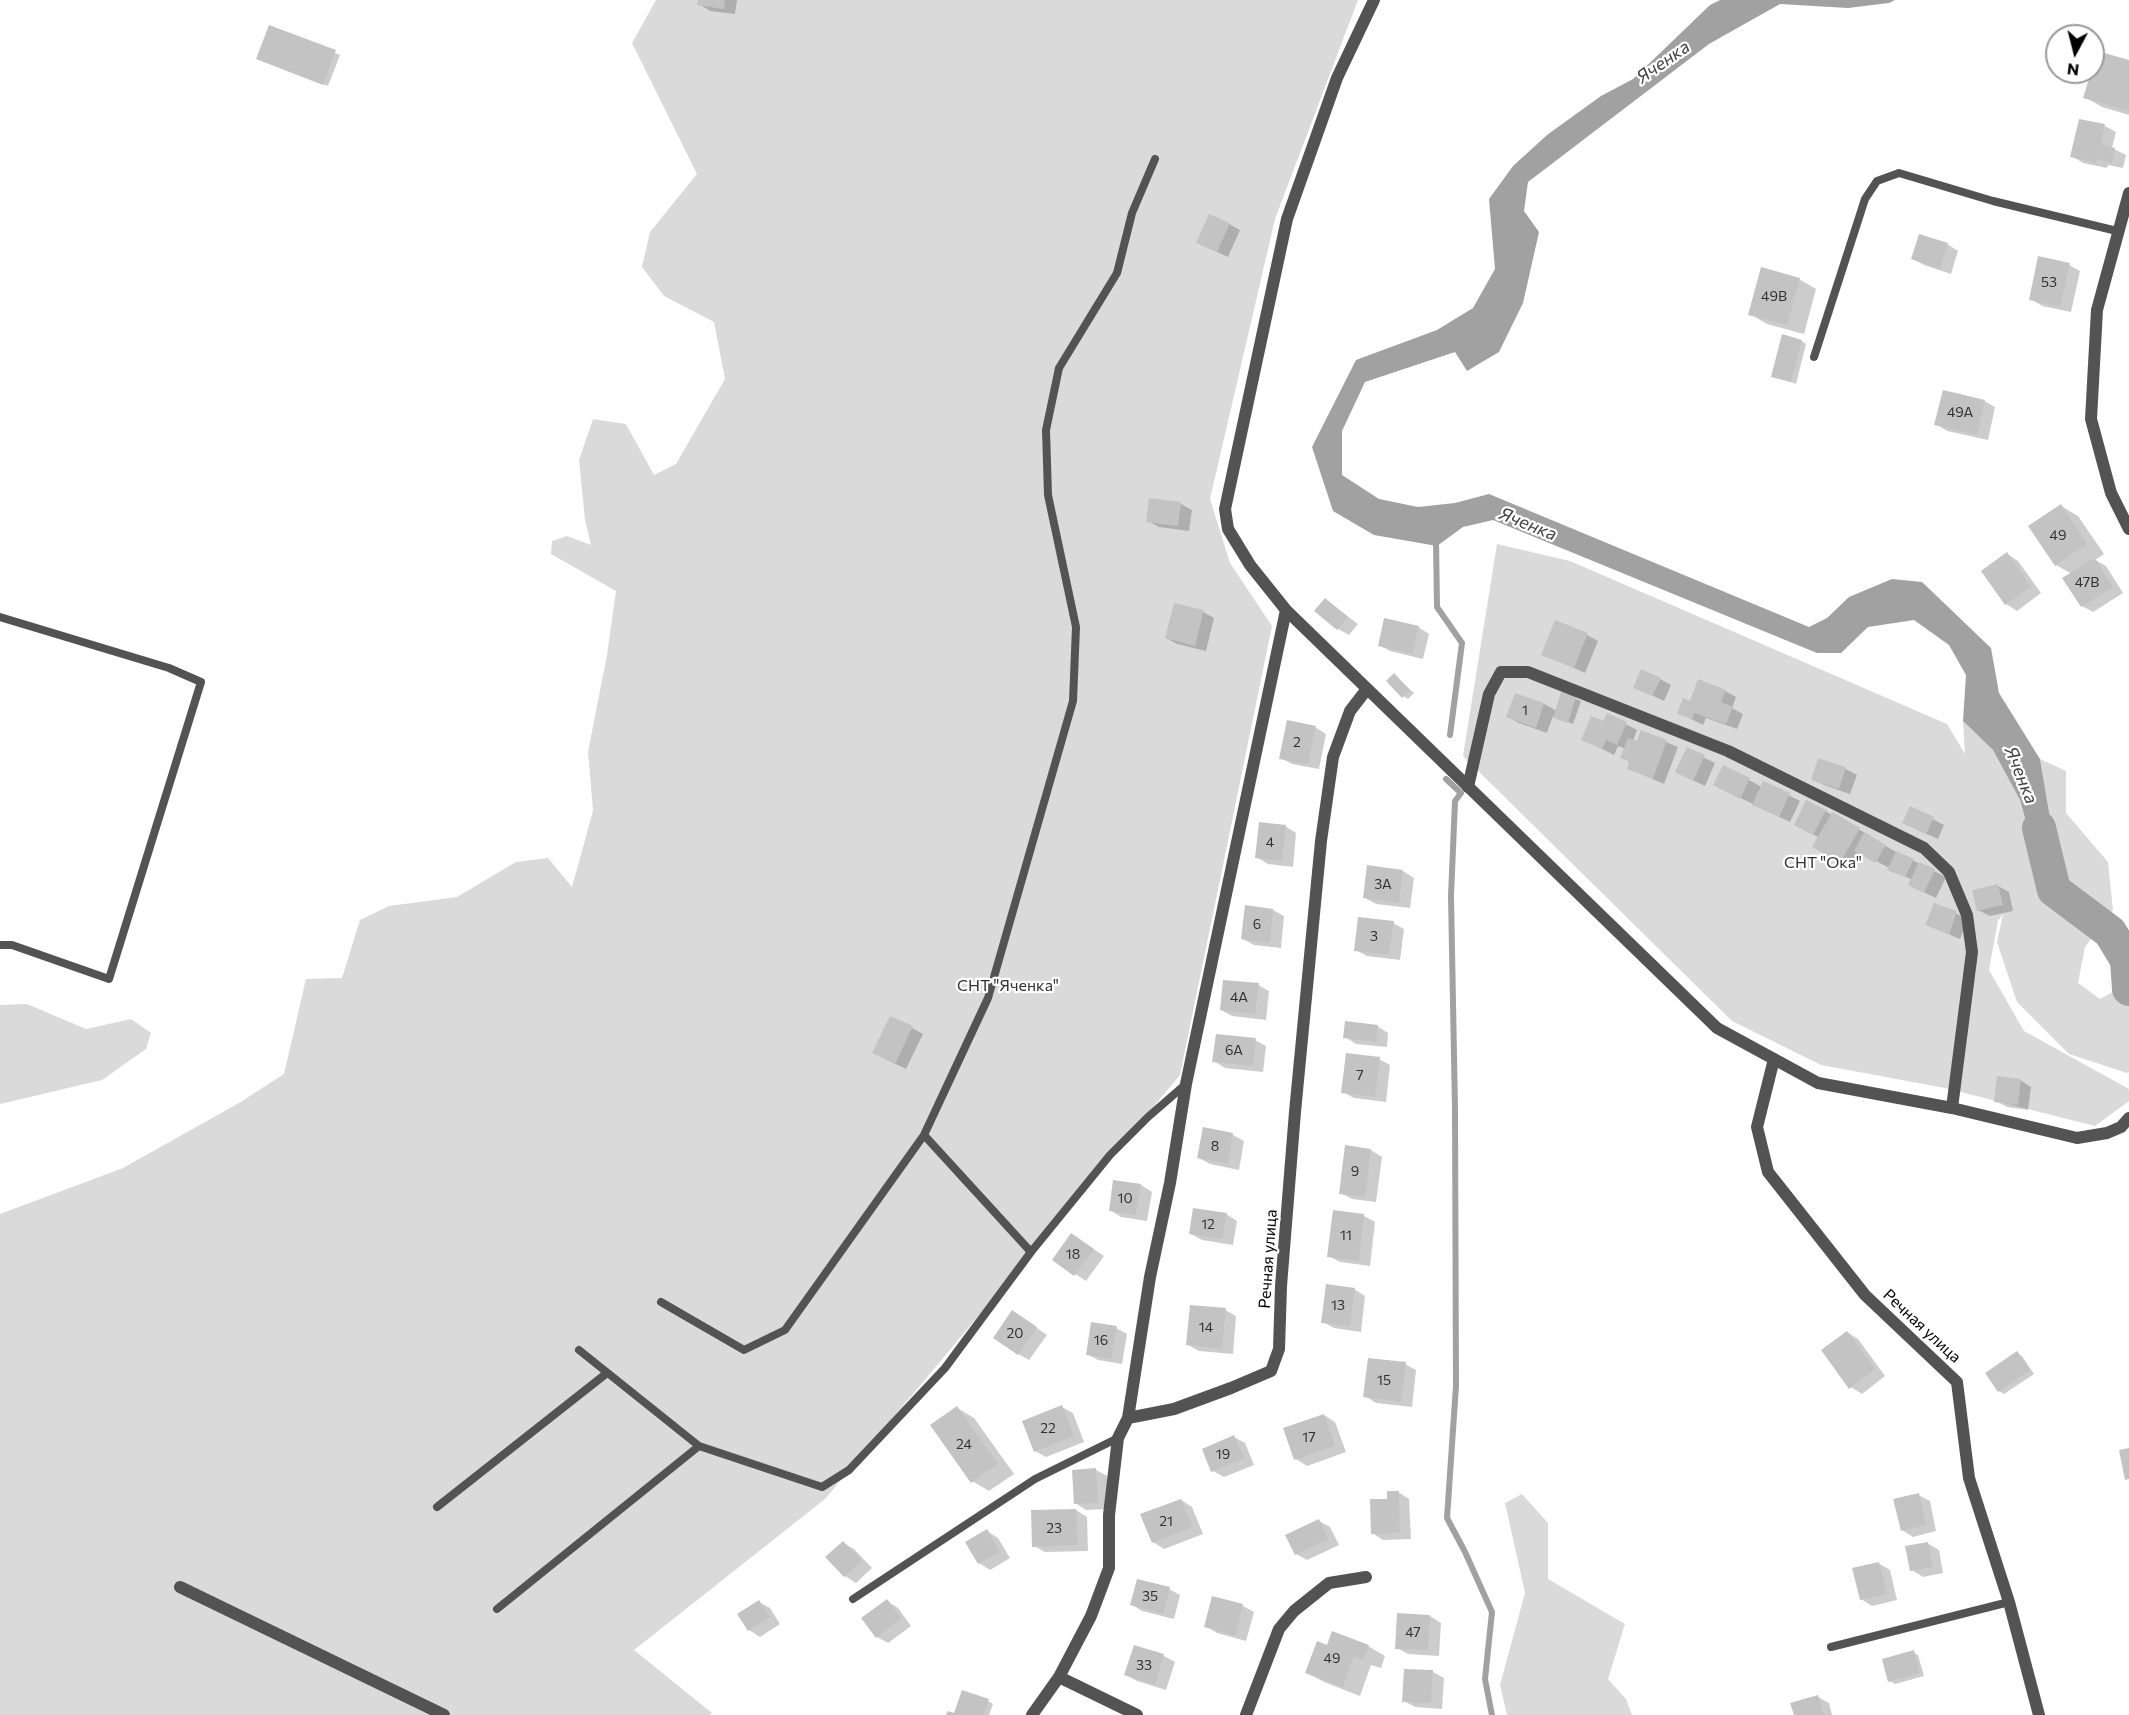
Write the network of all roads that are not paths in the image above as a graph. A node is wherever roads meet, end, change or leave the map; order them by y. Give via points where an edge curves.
1 (1374, 0) edge
2 (1155, 159) dead end
3 (2129, 193) edge
4 (2117, 231) junction
5 (1814, 357) dead end
6 (2129, 529) edge
7 (1286, 610) junction
8 (0, 616) edge
9 (1367, 689) junction
10 (1468, 787) junction
11 (0, 945) edge
12 (1774, 1059) junction
13 (1186, 1084) junction
14 (1952, 1108) junction
15 (2129, 1118) edge
16 (924, 1135) junction
17 (1031, 1252) junction
18 (661, 1302) dead end
19 (579, 1350) dead end
20 (607, 1373) junction
21 (1128, 1418) junction
22 (1118, 1438) junction
23 (699, 1446) junction
24 (436, 1507) dead end
25 (1366, 1577) dead end
26 (180, 1587) dead end
27 (853, 1599) dead end
28 (2009, 1602) junction
29 (497, 1609) dead end
30 (1831, 1647) dead end
31 (1059, 1677) junction
32 (444, 1715) edge
33 (1032, 1715) edge
34 (1137, 1715) edge
35 (1246, 1715) edge
36 (2039, 1715) edge

1 - 7 street via 1337,78 1287,219 1227,492 1228,529 1250,565
2 - 16 lane via 1132,213 1117,273 1059,368 1046,430 1048,495 1076,627 1073,701 988,998
3 - 4 street
4 - 5 lane via 1899,173 1877,181 1865,200
4 - 6 street via 2097,310 2091,419 2111,493
7 - 9 street
7 - 13 street
8 - 11 lane via 169,668 201,682 109,979 12,945
9 - 10 street
9 - 21 street, Речная улица via 1350,711 1333,757 1321,841 1295,1112 1279,1349 1271,1371 1174,1409
10 - 12 street via 1717,1028
10 - 14 street via 1489,694 1501,672 1528,672 1728,751 1924,848 1949,872 1966,915 1972,952
12 - 14 street via 1818,1083
12 - 28 street, Речная улица via 1757,1127 1768,1172 1864,1295 1957,1382 1969,1478
13 - 17 lane via 1110,1155
13 - 21 street
14 - 15 street via 2077,1138 2107,1133
16 - 17 lane
16 - 18 lane via 785,1330 744,1350
17 - 23 lane via 945,1368 849,1470 822,1486
19 - 20 lane
20 - 23 lane
20 - 24 lane
21 - 22 street
22 - 27 lane via 1035,1479
22 - 31 street via 1109,1515 1109,1568 1091,1616
23 - 29 lane
25 - 35 street via 1329,1583 1294,1611 1279,1629
26 - 32 street
28 - 30 lane
28 - 36 street, Речная улица
31 - 33 street
31 - 34 street

